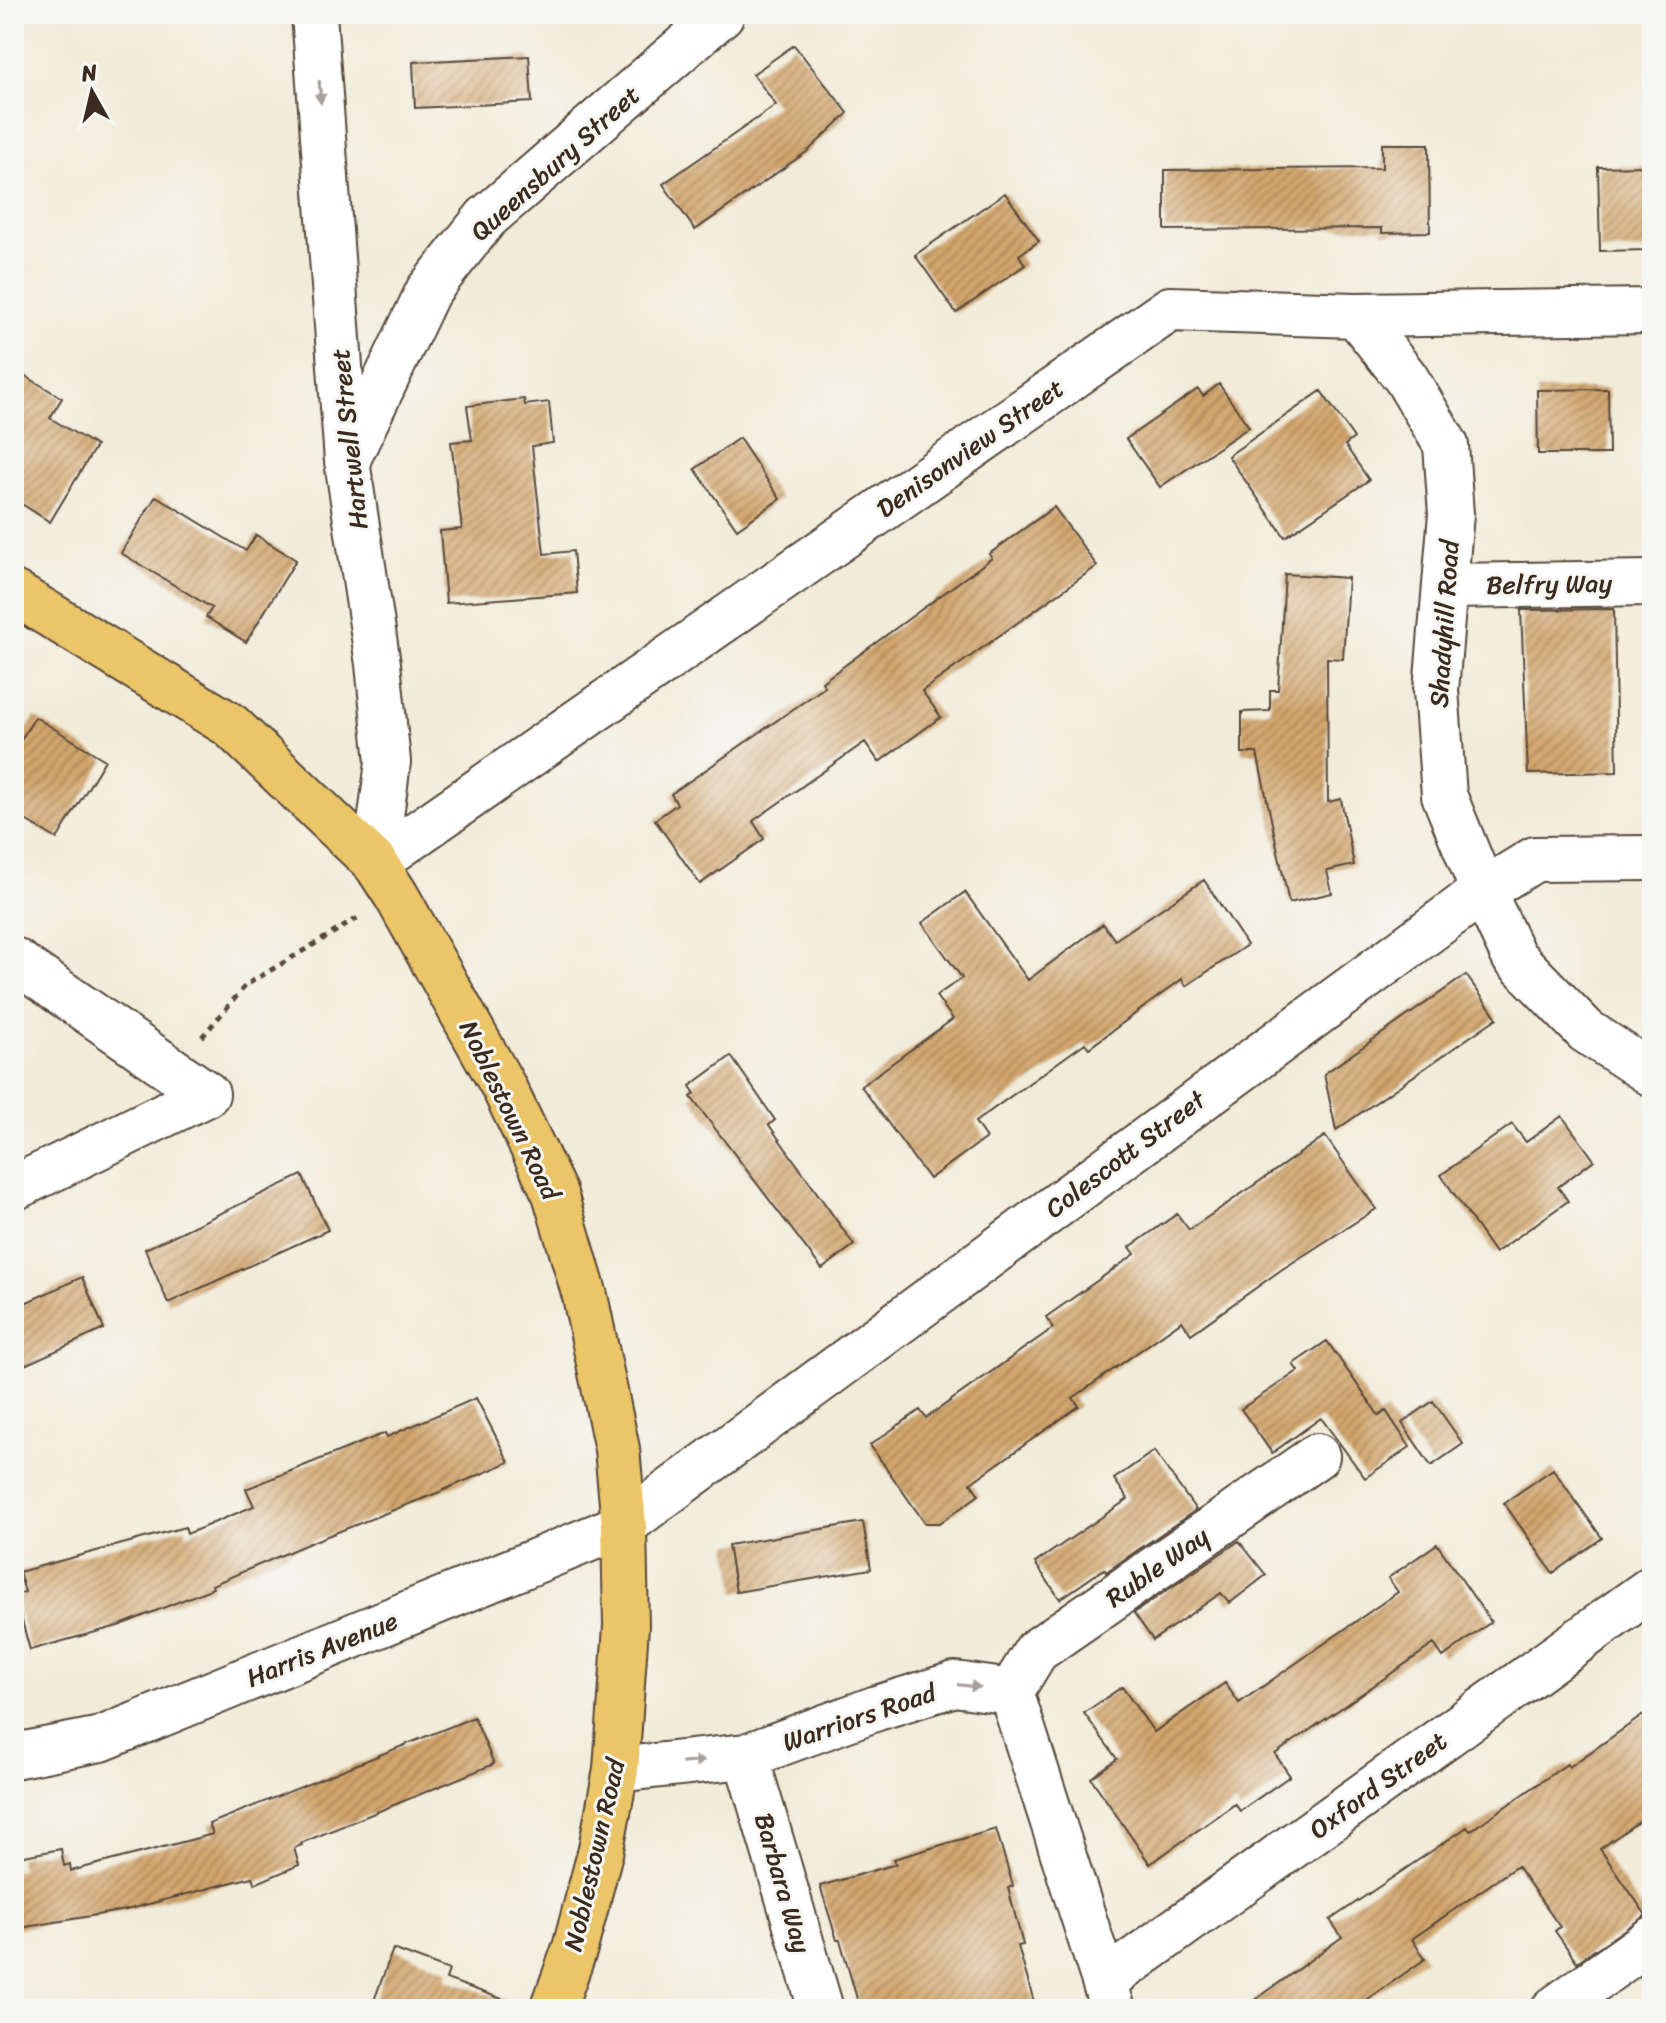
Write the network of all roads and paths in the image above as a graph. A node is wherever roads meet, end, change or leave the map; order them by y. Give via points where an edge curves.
1 (314, 14) edge
2 (722, 14) edge
3 (1652, 311) edge
4 (1356, 315) junction
5 (347, 461) junction
6 (1652, 583) edge
7 (1447, 586) junction
8 (14, 593) edge
9 (1652, 858) edge
10 (386, 879) junction
11 (1483, 891) junction
12 (14, 960) edge
13 (173, 1071) junction
14 (1652, 1074) edge
15 (14, 1188) edge
16 (1317, 1456) dead end
17 (624, 1525) junction
18 (1652, 1588) edge
19 (1011, 1692) junction
20 (14, 1756) edge
21 (746, 1756) junction
22 (616, 1770) junction
23 (1652, 1939) edge
24 (1109, 1995) edge
25 (553, 2009) edge
26 (821, 2009) edge
27 (1554, 2009) edge

1 -> 5 street, Hartwell Street
2 - 5 street, Queensbury Street via 486,218 428,291
3 - 4 street, Denisonview Street
4 - 7 street, Shadyhill Road via 1406,378 1446,445 1451,514
4 - 10 street, Denisonview Street via 1170,309
5 - 10 street, Hartwell Street via 388,762
6 - 7 street, Belfry Way
7 - 11 street, Shadyhill Road via 1436,690 1444,795
8 - 10 main road, Noblestown Road via 230,725
9 - 11 street, Colescott Street via 1535,859
10 - 13 path via 246,985
10 - 17 main road, Noblestown Road via 503,1086 555,1194 585,1296 617,1449
11 - 14 street, Shadyhill Road via 1514,957 1586,1031
11 - 17 street, Colescott Street
12 - 13 street
13 - 15 street via 207,1094
16 - 19 street, Ruble Way via 1036,1651
17 - 20 street, Harris Avenue via 101,1739
17 - 22 main road, Noblestown Road via 626,1626
18 - 24 street, Oxford Street
21 -> 19 street, Warriors Road via 955,1684
19 - 24 street
22 -> 21 street, Warriors Road
21 - 26 street, Barbara Way
22 - 25 main road, Noblestown Road via 575,1948
23 - 27 street

